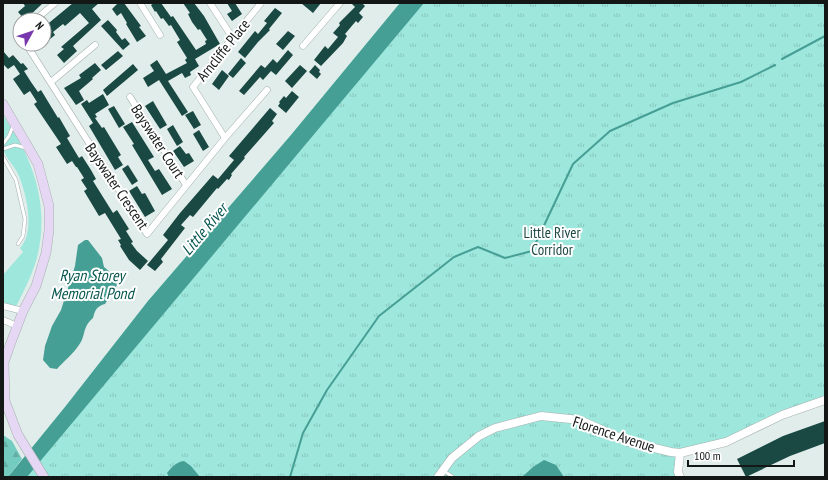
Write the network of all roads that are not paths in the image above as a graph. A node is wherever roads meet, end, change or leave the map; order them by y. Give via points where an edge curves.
1 (55, 3) edge
2 (140, 3) edge
3 (210, 3) edge
4 (261, 3) edge
5 (340, 3) edge
6 (44, 12) edge
7 (160, 35) dead end
8 (232, 37) junction
9 (95, 45) dead end
10 (303, 46) dead end
11 (31, 52) edge
12 (51, 82) junction
13 (267, 90) dead end
14 (130, 97) dead end
15 (3, 104) edge
16 (14, 123) junction
17 (225, 138) junction
18 (3, 144) edge
19 (3, 149) edge
20 (30, 149) junction
21 (3, 157) edge
22 (186, 185) junction
23 (18, 244) dead end
24 (3, 306) edge
25 (23, 311) junction
26 (3, 320) edge
27 (17, 326) junction
28 (825, 400) edge
29 (680, 453) junction
30 (440, 473) edge
31 (44, 477) edge
32 (452, 477) edge
33 (680, 477) edge

1 - 6 street
2 - 7 street
3 - 8 street
4 - 8 street, Arncliffe Place
5 - 10 street
8 - 17 street, Arncliffe Place via 193,87
9 - 12 street
11 - 12 street, Bayswater Crescent
12 - 22 street, Bayswater Crescent via 147,234
13 - 17 street, Bayswater Crescent
14 - 22 street, Bayswater Court
15 - 16 main road
16 - 18 lane via 10,136
16 - 20 main road
17 - 22 street, Bayswater Crescent
19 - 20 lane via 15,145
20 - 25 main road via 38,164 49,206 49,230 46,253 36,286
21 - 23 lane via 16,180 25,220 23,236
24 - 25 street
25 - 27 main road
26 - 27 street
27 - 31 main road via 4,362 5,400 18,435
28 - 29 street, Florence Avenue via 782,416 726,442
29 - 30 street, Florence Avenue via 629,442 580,420 541,416 495,428 479,436 452,458
29 - 33 street
30 - 32 lane

